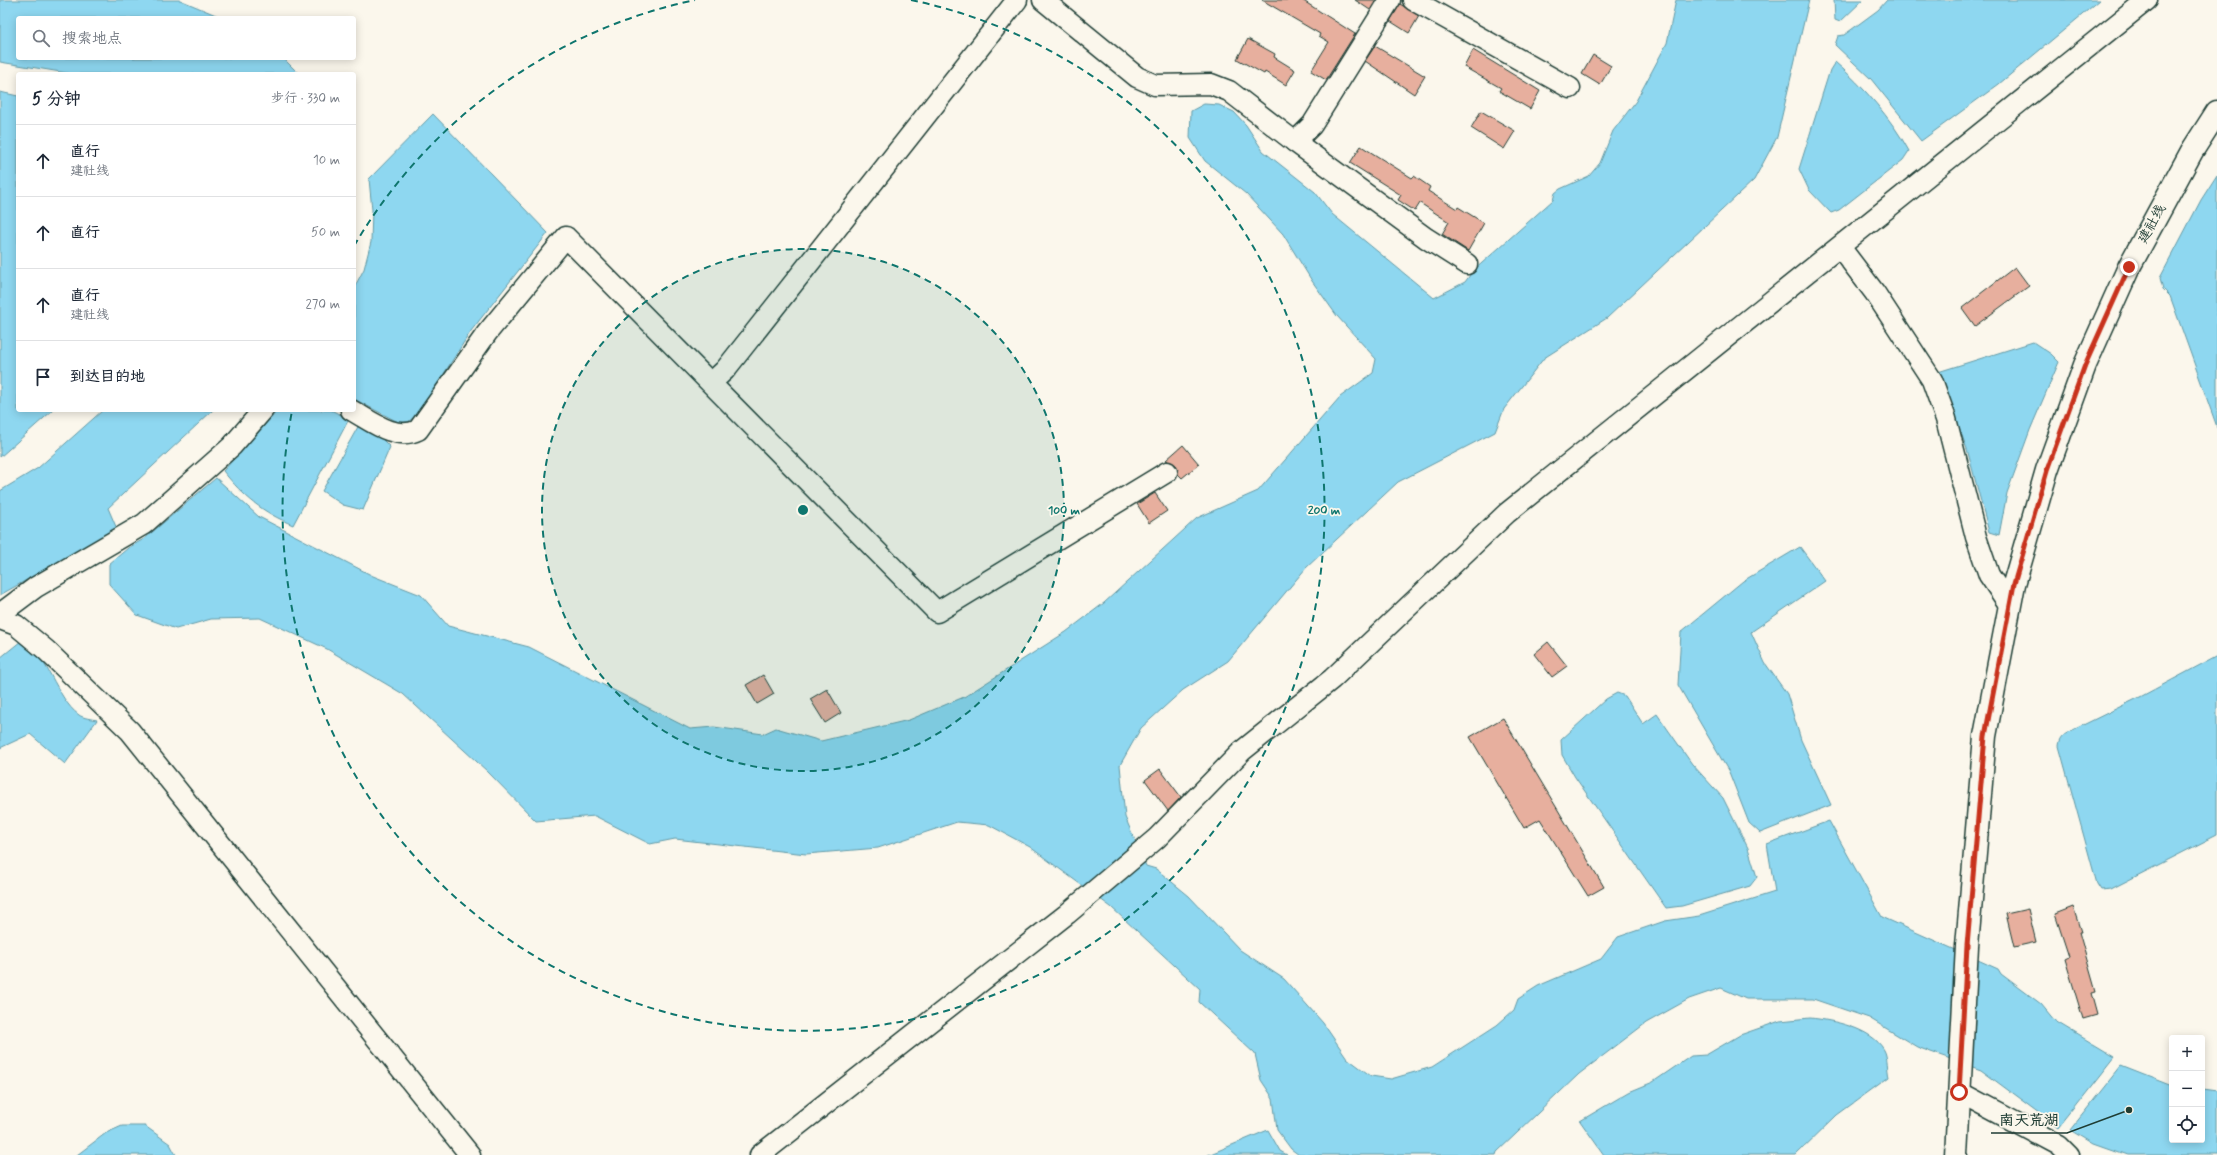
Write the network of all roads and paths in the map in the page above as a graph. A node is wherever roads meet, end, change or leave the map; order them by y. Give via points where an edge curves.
1 (1017, 0) edge
2 (1043, 0) edge
3 (1390, 0) edge
4 (1413, 0) edge
5 (2147, 0) edge
6 (1570, 88) dead end
7 (2217, 112) edge
8 (1295, 142) junction
9 (1840, 247) junction
10 (1467, 264) dead end
11 (711, 383) junction
12 (261, 412) edge
13 (355, 412) edge
14 (1167, 472) dead end
15 (2010, 606) junction
16 (0, 614) edge
17 (0, 619) edge
18 (1960, 1082) junction
19 (470, 1155) edge
20 (760, 1155) edge
21 (1956, 1155) edge
22 (2069, 1155) edge

1 - 11 street via 725,370
2 - 8 street via 1137,77 1155,85 1217,86 1228,91
3 - 8 street via 1312,124
4 - 6 street
5 - 9 street
7 - 15 main road, 建社线 via 2192,151 2129,267 2085,365 2047,470
8 - 10 street via 1426,238
9 - 15 street via 1914,349 1932,380 1946,419 1976,537 1989,575
9 - 20 street via 1507,513 1332,679 1242,751 1157,838 1067,914
11 - 13 street via 566,237 487,333 418,430 408,434 395,433
11 - 14 street via 937,612
12 - 16 street via 232,446 144,524 36,587
15 - 18 main road, 建社线 via 1985,736 1967,946
17 - 19 street via 16,625 46,650 130,731
18 - 21 main road
18 - 22 street via 2059,1145

